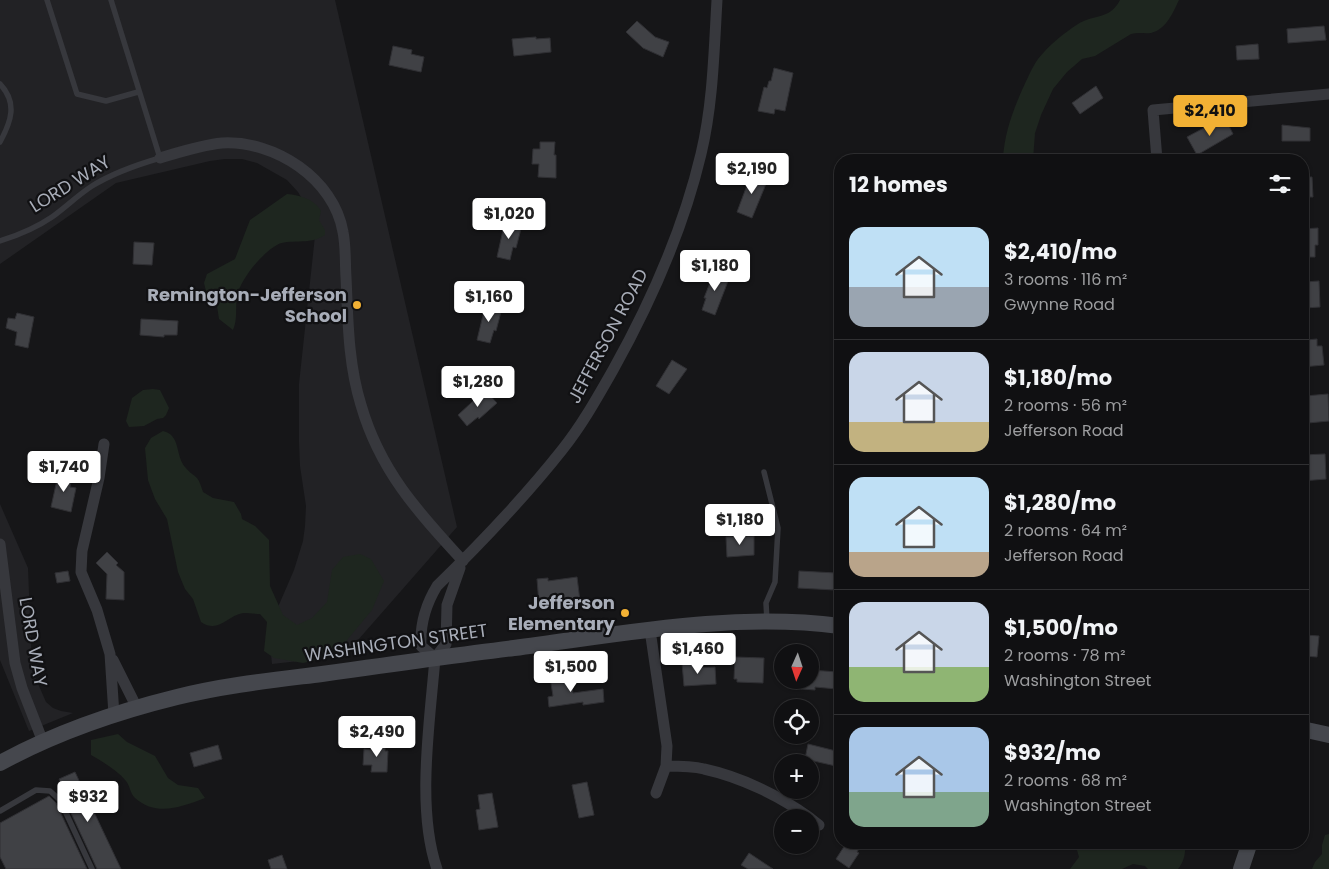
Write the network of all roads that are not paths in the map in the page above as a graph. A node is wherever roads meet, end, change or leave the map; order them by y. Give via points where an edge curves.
1 (47, 0) edge
2 (110, 0) edge
3 (717, 0) edge
4 (0, 84) edge
5 (138, 92) junction
6 (1329, 94) edge
7 (0, 142) edge
8 (1157, 154) edge
9 (160, 158) junction
10 (0, 241) edge
11 (104, 444) dead end
12 (764, 472) dead end
13 (0, 544) edge
14 (463, 562) junction
15 (767, 621) junction
16 (834, 625) edge
17 (650, 630) junction
18 (110, 654) junction
19 (435, 658) junction
20 (137, 708) junction
21 (114, 715) junction
22 (1309, 731) edge
23 (1329, 735) edge
24 (43, 742) junction
25 (0, 763) edge
26 (666, 766) junction
27 (656, 793) dead end
28 (795, 809) edge
29 (0, 811) edge
30 (1248, 849) edge
31 (92, 869) edge
32 (437, 869) edge
33 (1241, 869) edge

1 - 5 lane via 77,94 106,101
2 - 5 lane
3 - 14 street, JEFFERSON ROAD via 702,153 687,204 634,333 592,407 563,449
4 - 7 lane via 10,99 12,114
5 - 9 lane
6 - 8 street via 1153,110
9 - 10 lane, LORD WAY via 104,180 40,225
9 - 14 street via 217,144 257,147 297,166 310,175 328,196 336,208 344,234 351,359 368,428 401,490
11 - 18 street via 82,551 81,572
12 - 15 lane via 778,528 775,582 766,603
13 - 24 street, LORD WAY via 18,676
14 - 19 street, JEFFERSON ROAD via 447,605 446,644
14 - 19 street, JEFFERSON ROAD via 438,586 425,612 421,646
15 - 16 main road, WASHINGTON STREET
15 - 17 main road, WASHINGTON STREET
17 - 19 main road, WASHINGTON STREET
17 - 26 street via 667,746
18 - 20 street
18 - 21 street
19 - 20 main road, WASHINGTON STREET via 236,686 179,696
19 - 32 street via 426,770 428,834
20 - 21 main road, WASHINGTON STREET
21 - 24 main road, WASHINGTON STREET
22 - 23 main road
24 - 25 main road, WASHINGTON STREET
26 - 27 street
26 - 28 street via 704,769 738,780
29 - 31 lane via 36,790 50,791 60,800
30 - 33 main road

